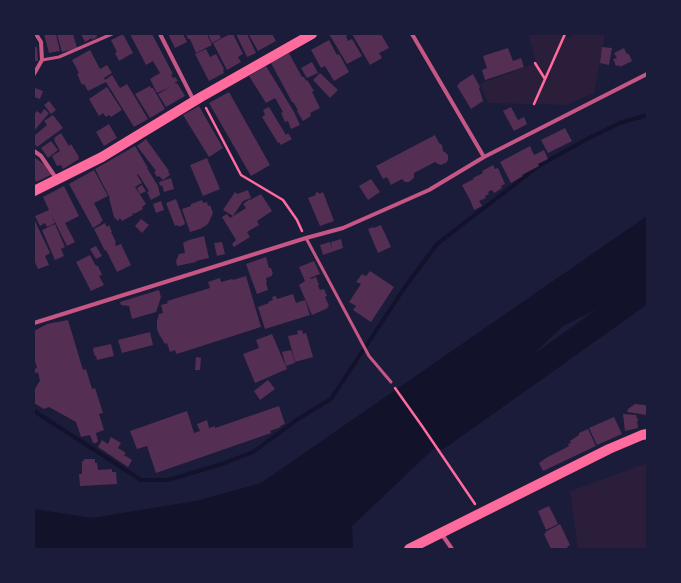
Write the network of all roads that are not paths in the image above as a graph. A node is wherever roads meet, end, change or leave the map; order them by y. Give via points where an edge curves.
1 (36, 34) edge
2 (112, 34) edge
3 (160, 34) edge
4 (312, 34) edge
5 (412, 34) edge
6 (42, 60) junction
7 (34, 74) edge
8 (647, 74) edge
9 (197, 99) junction
10 (34, 151) edge
11 (484, 157) junction
12 (57, 180) junction
13 (34, 191) edge
14 (306, 238) junction
15 (34, 323) edge
16 (391, 382) road end
17 (647, 434) edge
18 (441, 533) junction
19 (409, 549) edge
20 (452, 549) edge

1 - 6 street via 41,42
2 - 6 lane via 59,57
3 - 9 street
4 - 9 main road
5 - 11 street
6 - 7 street
8 - 11 street
9 - 12 main road via 102,157
10 - 12 street via 41,156
11 - 14 street via 429,190 343,228
12 - 13 main road
14 - 15 street
14 - 16 lane via 369,356
17 - 18 main road via 609,449
18 - 19 main road
18 - 20 street

